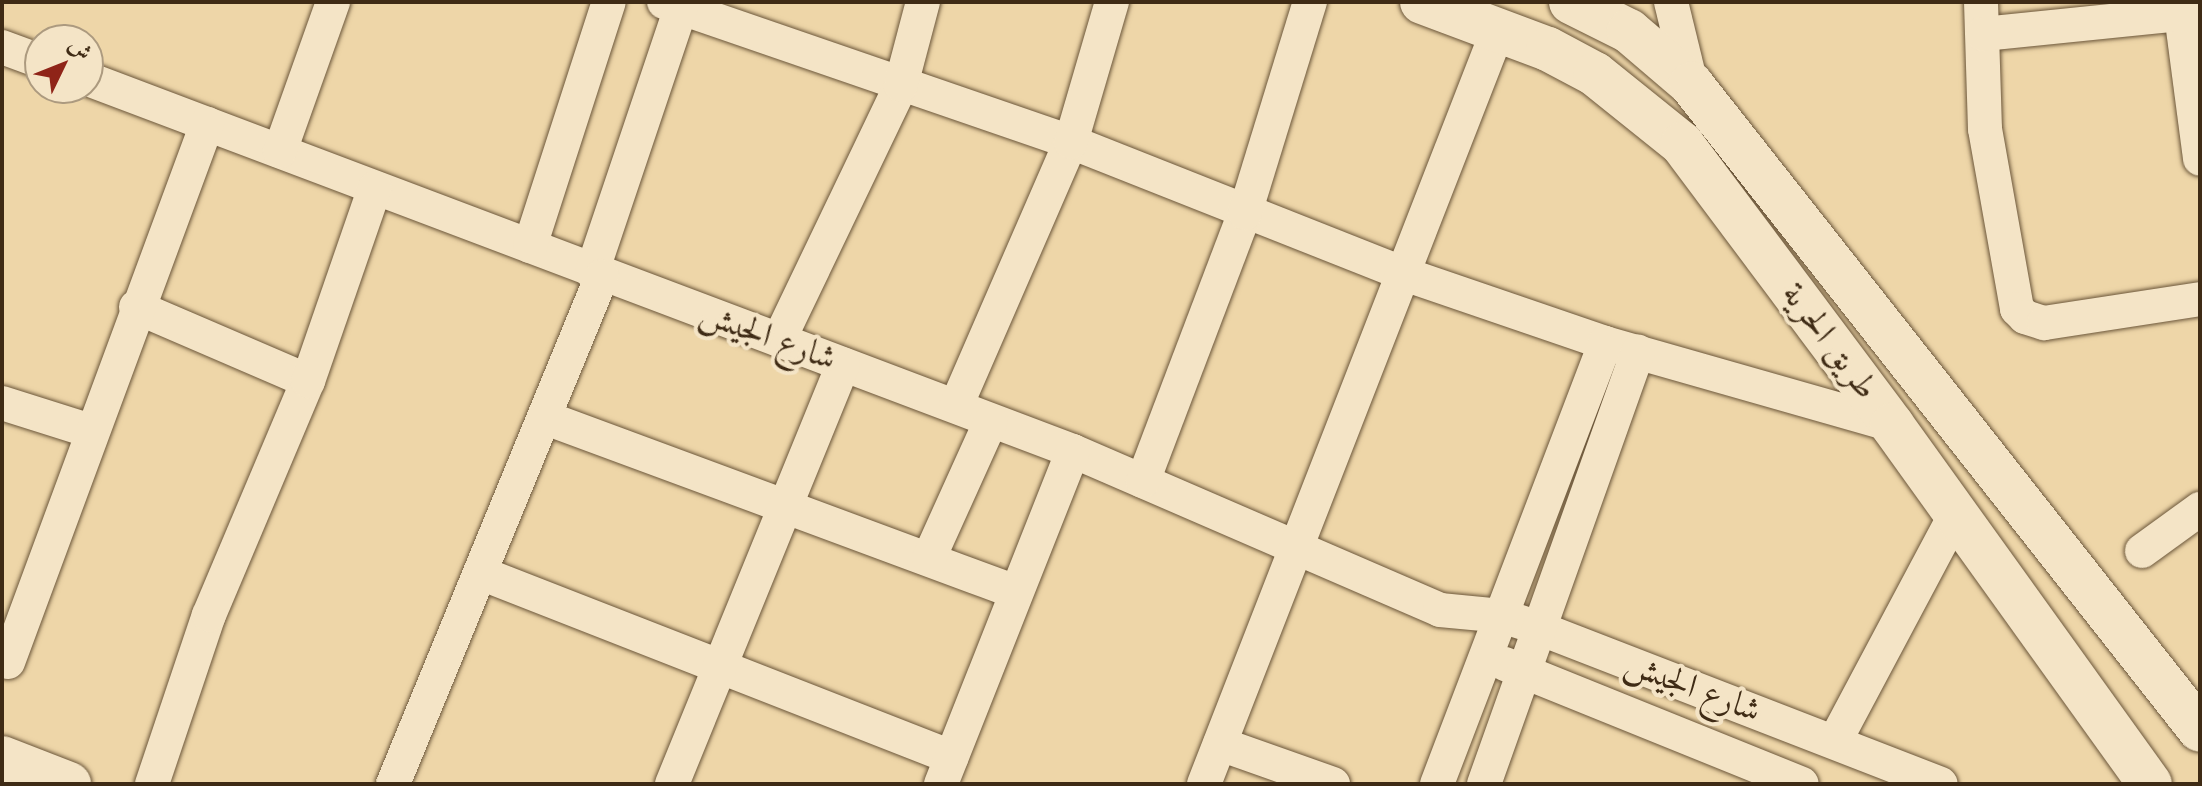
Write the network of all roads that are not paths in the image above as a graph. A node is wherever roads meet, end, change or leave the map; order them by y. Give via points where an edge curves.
1 (333, 2) edge
2 (609, 2) edge
3 (923, 2) edge
4 (1112, 2) edge
5 (1310, 2) edge
6 (1422, 2) edge
7 (1571, 2) edge
8 (1671, 2) edge
9 (676, 4) edge
10 (2191, 13) edge
11 (1982, 18) edge
12 (1498, 30) junction
13 (2, 47) edge
14 (24, 55) edge
15 (1691, 84) junction
16 (104, 85) edge
17 (901, 85) junction
18 (207, 124) junction
19 (1071, 142) junction
20 (280, 151) junction
21 (2200, 159) edge
22 (375, 188) junction
23 (1245, 213) junction
24 (530, 246) junction
25 (597, 274) junction
26 (1404, 274) junction
27 (2200, 299) edge
28 (136, 307) junction
29 (779, 340) junction
30 (1605, 343) junction
31 (1638, 352) junction
32 (843, 364) junction
33 (308, 381) junction
34 (2, 403) edge
35 (956, 406) junction
36 (546, 418) junction
37 (991, 421) junction
38 (1892, 425) junction
39 (91, 431) junction
40 (1073, 451) junction
41 (1143, 481) junction
42 (783, 505) junction
43 (2200, 509) edge
44 (1956, 513) junction
45 (1295, 547) junction
46 (2142, 551) dead end
47 (929, 558) junction
48 (483, 574) junction
49 (1016, 592) junction
50 (1440, 610) junction
51 (1502, 616) junction
52 (1536, 627) junction
53 (1487, 656) junction
54 (8, 662) dead end
55 (717, 668) junction
56 (1523, 672) junction
57 (2200, 730) edge
58 (1835, 741) junction
59 (1220, 744) junction
60 (2, 758) edge
61 (946, 770) edge
62 (55, 781) edge
63 (152, 784) edge
64 (393, 784) edge
65 (672, 784) edge
66 (1204, 784) edge
67 (1333, 784) edge
68 (1437, 784) edge
69 (1484, 784) edge
70 (1802, 784) edge
71 (1941, 784) edge
72 (2150, 784) edge

1 - 20 street
2 - 24 street
3 - 17 street
4 - 19 street
5 - 23 street
6 - 12 main road, طريق الحرية
7 - 15 main road, طريق الحرية via 1629,31
8 - 15 street
9 - 17 street
9 - 25 street
10 - 11 street
10 - 21 street
11 - 27 street via 1985,129 2017,309 2044,323
12 - 26 street
12 - 38 main road, طريق الحرية via 1595,74 1682,144
13 - 14 street
15 - 57 main road, طريق الحرية via 1878,328
16 - 18 street, شارع الجيش
17 - 19 street
17 - 29 street
18 - 20 street, شارع الجيش
18 - 28 street
19 - 23 street
19 - 35 street
20 - 22 street, شارع الجيش
22 - 24 street, شارع الجيش
22 - 33 street
23 - 26 street
23 - 41 street
24 - 25 street, شارع الجيش
25 - 29 street, شارع الجيش
25 - 36 street
26 - 30 street
26 - 45 street
28 - 33 street
28 - 39 street
29 - 32 street, شارع الجيش
30 - 31 street
30 - 51 street
31 - 38 street
31 - 52 street
32 - 35 street, شارع الجيش
32 - 42 street
33 - 63 street via 209,615
34 - 39 street
35 - 37 street, شارع الجيش
36 - 42 street
36 - 48 street
37 - 40 street, شارع الجيش
37 - 47 street
38 - 44 main road, طريق الحرية
39 - 54 street
40 - 41 street, شارع الجيش
40 - 49 street
41 - 45 street, شارع الجيش
42 - 47 street
42 - 55 street
43 - 46 street
44 - 58 street
44 - 72 main road, طريق الحرية
45 - 50 street, شارع الجيش
45 - 59 street
47 - 49 street
48 - 55 street
48 - 64 street
49 - 61 street
50 - 51 street, شارع الجيش
50 - 53 street, شارع الجيش
51 - 52 street, شارع الجيش
51 - 53 street
52 - 56 street
52 - 58 street, شارع الجيش
53 - 56 street, شارع الجيش
53 - 68 street
55 - 61 street
55 - 65 street
56 - 69 street
56 - 70 street, شارع الجيش
58 - 71 street, شارع الجيش
59 - 66 street
59 - 67 street
60 - 62 main road

